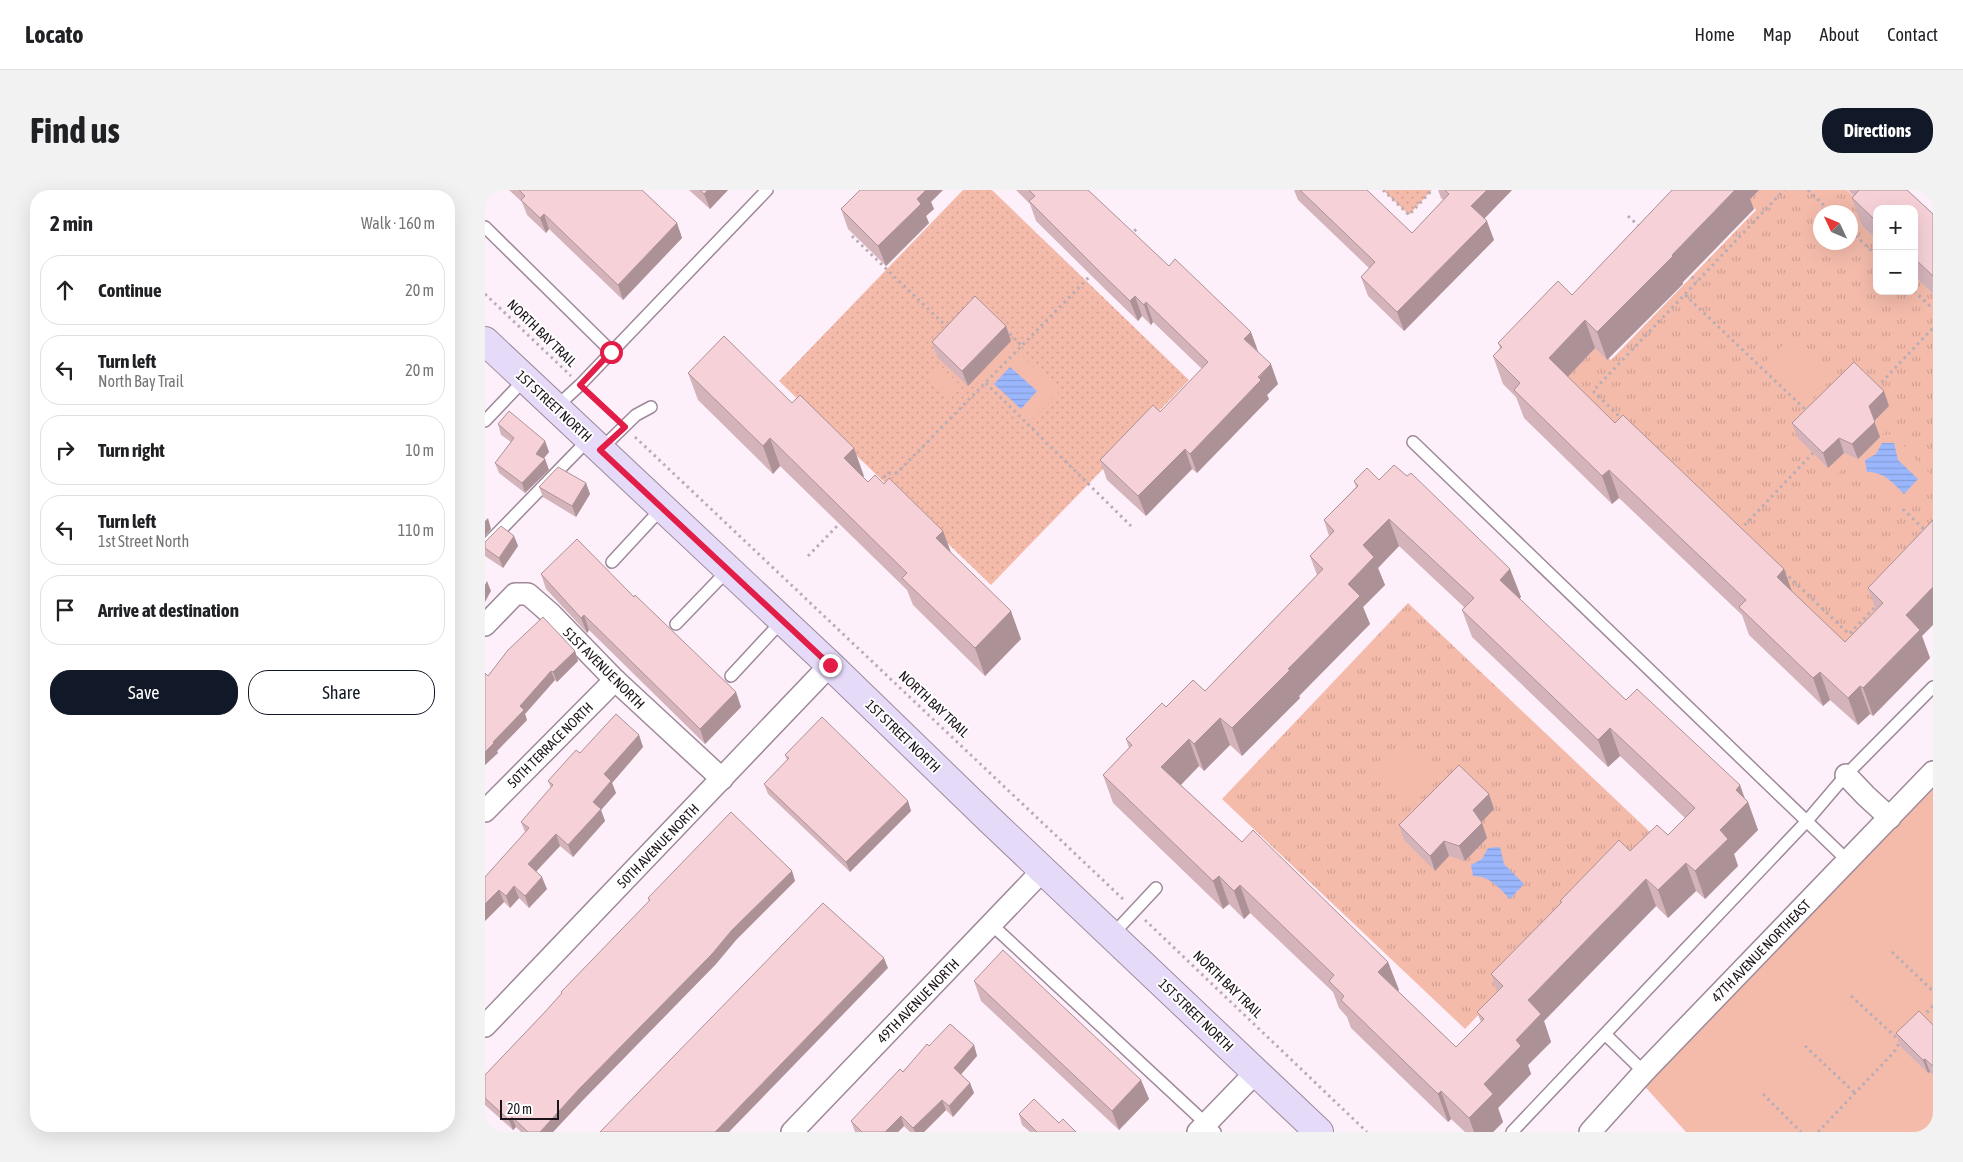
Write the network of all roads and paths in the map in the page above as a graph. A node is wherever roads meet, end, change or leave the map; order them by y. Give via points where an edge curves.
1 (767, 190) edge
2 (1383, 190) edge
3 (1432, 190) edge
4 (1784, 190) edge
5 (1808, 190) edge
6 (1824, 205) edge
7 (1628, 216) dead end
8 (485, 227) edge
9 (1138, 227) dead end
10 (1642, 229) edge
11 (852, 236) edge
12 (1858, 238) edge
13 (1125, 241) edge
14 (1873, 252) edge
15 (1684, 268) edge
16 (1097, 269) edge
17 (1697, 282) junction
18 (485, 294) edge
19 (1685, 295) junction
20 (1918, 295) edge
21 (1933, 309) edge
22 (1003, 326) edge
23 (1933, 328) edge
24 (955, 335) edge
25 (485, 341) edge
26 (1022, 346) junction
27 (611, 352) junction
28 (525, 379) junction
29 (986, 383) junction
30 (580, 385) junction
31 (1873, 391) edge
32 (651, 407) dead end
33 (555, 408) junction
34 (1809, 414) edge
35 (485, 421) edge
36 (1628, 425) edge
37 (625, 427) junction
38 (1413, 442) dead end
39 (595, 445) junction
40 (1813, 453) edge
41 (874, 487) edge
42 (662, 508) junction
43 (1903, 509) dead end
44 (848, 515) edge
45 (1733, 524) edge
46 (1131, 526) dead end
47 (1740, 531) junction
48 (1747, 537) edge
49 (1933, 538) edge
50 (485, 546) edge
51 (807, 556) dead end
52 (612, 562) dead end
53 (728, 570) junction
54 (1781, 570) edge
55 (1881, 600) edge
56 (782, 621) junction
57 (676, 624) dead end
58 (485, 625) edge
59 (830, 665) junction
60 (731, 676) dead end
61 (615, 680) junction
62 (1933, 687) edge
63 (1933, 772) edge
64 (1846, 775) junction
65 (722, 779) junction
66 (485, 811) edge
67 (1890, 818) junction
68 (1805, 822) junction
69 (1848, 861) junction
70 (1044, 869) junction
71 (1156, 888) dead end
72 (1135, 910) junction
73 (991, 924) junction
74 (1112, 935) junction
75 (1892, 952) dead end
76 (1933, 991) edge
77 (1851, 996) dead end
78 (1933, 1006) edge
79 (1920, 1020) edge
80 (485, 1026) edge
81 (1906, 1034) edge
82 (1605, 1035) junction
83 (1900, 1041) junction
84 (1805, 1046) dead end
85 (1256, 1072) junction
86 (1644, 1072) junction
87 (1855, 1093) junction
88 (1763, 1094) dead end
89 (1206, 1129) edge
90 (792, 1132) edge
91 (1319, 1132) edge
92 (1367, 1132) edge
93 (1512, 1132) edge
94 (1590, 1132) edge
95 (1801, 1132) edge
96 (1818, 1132) edge

1 - 27 lane
2 - 3 path via 1409,214
4 - 17 path
5 - 6 path
7 - 10 path
8 - 27 lane
9 - 13 path
11 - 24 path
12 - 14 path
15 - 17 path
16 - 26 path
17 - 19 path
18 - 30 path, NORTH BAY TRAIL
19 - 34 path
19 - 36 path via 1593,392
20 - 21 path
22 - 26 path
23 - 31 path
25 - 28 street, 1ST STREET NORTH
26 - 29 path
27 - 30 lane
28 - 33 street, 1ST STREET NORTH
28 - 35 lane
29 - 41 path via 897,474 888,473
29 - 46 path
30 - 33 lane
30 - 37 path, NORTH BAY TRAIL
32 - 37 lane via 636,415
33 - 39 street, 1ST STREET NORTH
37 - 39 lane
37 - 72 path, NORTH BAY TRAIL
38 - 68 lane
39 - 42 street, 1ST STREET NORTH
39 - 50 lane
40 - 47 path
42 - 52 lane
42 - 53 street, 1ST STREET NORTH
43 - 49 path
44 - 51 path
45 - 47 path
47 - 48 path
53 - 56 street, 1ST STREET NORTH
53 - 57 lane
54 - 55 path via 1849,634
56 - 59 street, 1ST STREET NORTH
56 - 60 lane
58 - 61 street, 51ST AVENUE NORTH via 515,594 528,594
59 - 65 street, 50TH AVENUE NORTH
59 - 70 street, 1ST STREET NORTH
61 - 65 street, 51ST AVENUE NORTH
61 - 66 street, 50TH TERRACE NORTH
62 - 64 lane
63 - 67 street, 47TH AVENUE NORTHEAST
64 - 67 street
64 - 68 lane
65 - 80 street, 50TH AVENUE NORTH
67 - 69 street, 47TH AVENUE NORTHEAST
68 - 69 lane
68 - 82 lane
69 - 86 street, 47TH AVENUE NORTHEAST
70 - 73 street, 49TH AVENUE NORTH
70 - 74 street, 1ST STREET NORTH
71 - 72 lane
72 - 74 lane
72 - 92 path, NORTH BAY TRAIL
73 - 89 lane
73 - 90 street, 49TH AVENUE NORTH
74 - 85 street, 1ST STREET NORTH
75 - 76 path
77 - 83 path
78 - 79 path
81 - 83 path
82 - 86 lane
82 - 93 lane
83 - 87 path via 1894,1052
84 - 87 path
85 - 89 street
85 - 91 street, 1ST STREET NORTH
86 - 94 street, 47TH AVENUE NORTHEAST
87 - 96 path
88 - 95 path

